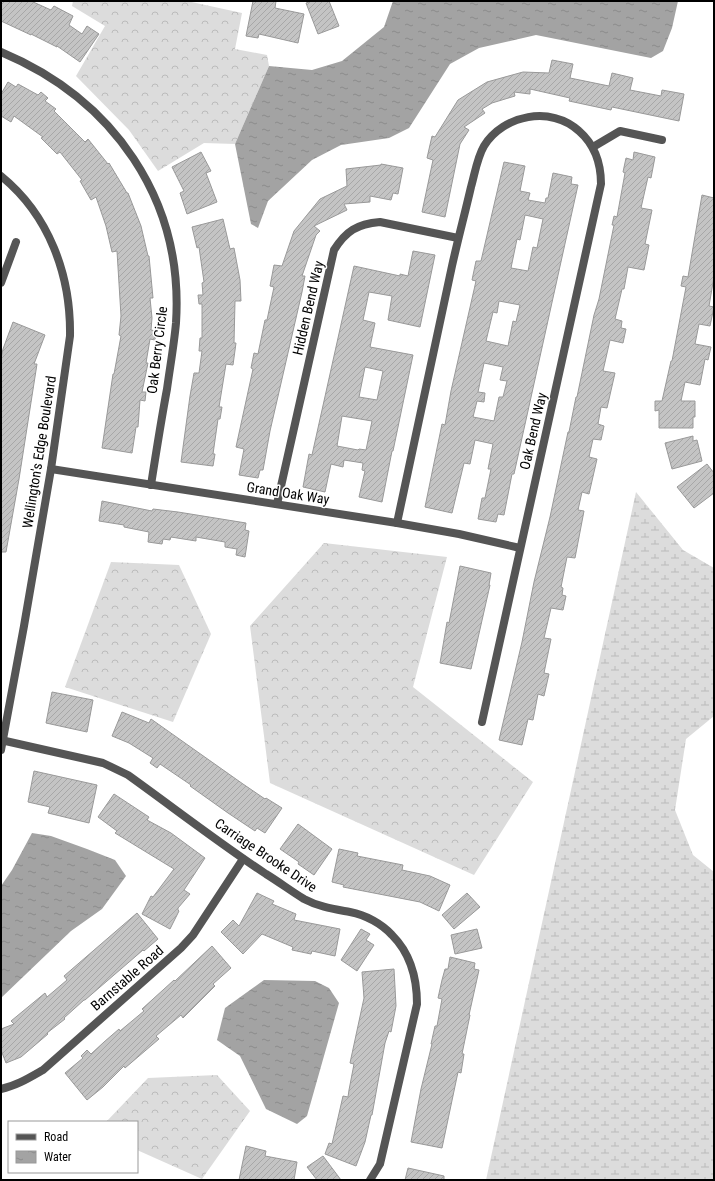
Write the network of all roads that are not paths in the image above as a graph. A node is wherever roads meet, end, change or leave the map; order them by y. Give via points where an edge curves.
1 (1, 52) edge
2 (662, 140) dead end
3 (593, 147) junction
4 (1, 176) edge
5 (458, 238) junction
6 (16, 242) dead end
7 (1, 283) edge
8 (51, 469) junction
9 (151, 485) junction
10 (277, 504) junction
11 (397, 523) junction
12 (520, 548) junction
13 (482, 722) dead end
14 (2, 740) edge
15 (1, 750) edge
16 (243, 859) junction
17 (1, 1090) edge
18 (370, 1180) edge

1 - 9 street, Oak Berry Circle via 47,74 97,114 122,141 138,165 160,213 173,264 176,322
2 - 3 street via 620,131
3 - 5 street, Oak Bend Way via 577,129 567,122 553,118 526,117 501,128 484,146 480,156
3 - 12 street, Oak Bend Way via 599,159 601,184
4 - 8 street, Wellington's Edge Boulevard via 39,218 65,277 71,321 70,336
5 - 10 street, Hidden Bend Way via 380,222 359,226 340,240 334,250
5 - 11 street, Oak Bend Way
6 - 7 street
8 - 9 street, Grand Oak Way
8 - 14 street, Wellington's Edge Boulevard
9 - 10 street, Grand Oak Way
10 - 11 street, Grand Oak Way
11 - 12 street, Grand Oak Way
12 - 13 street, Oak Bend Way
14 - 15 street, Wellington's Edge Boulevard
14 - 16 street, Carriage Brooke Drive via 114,767
16 - 17 street, Barnstable Road via 193,935 181,948 42,1070 27,1080
16 - 18 street, Carriage Brooke Drive via 305,899 321,906 352,912 379,924 392,934 409,957 417,988 417,1004 380,1164

